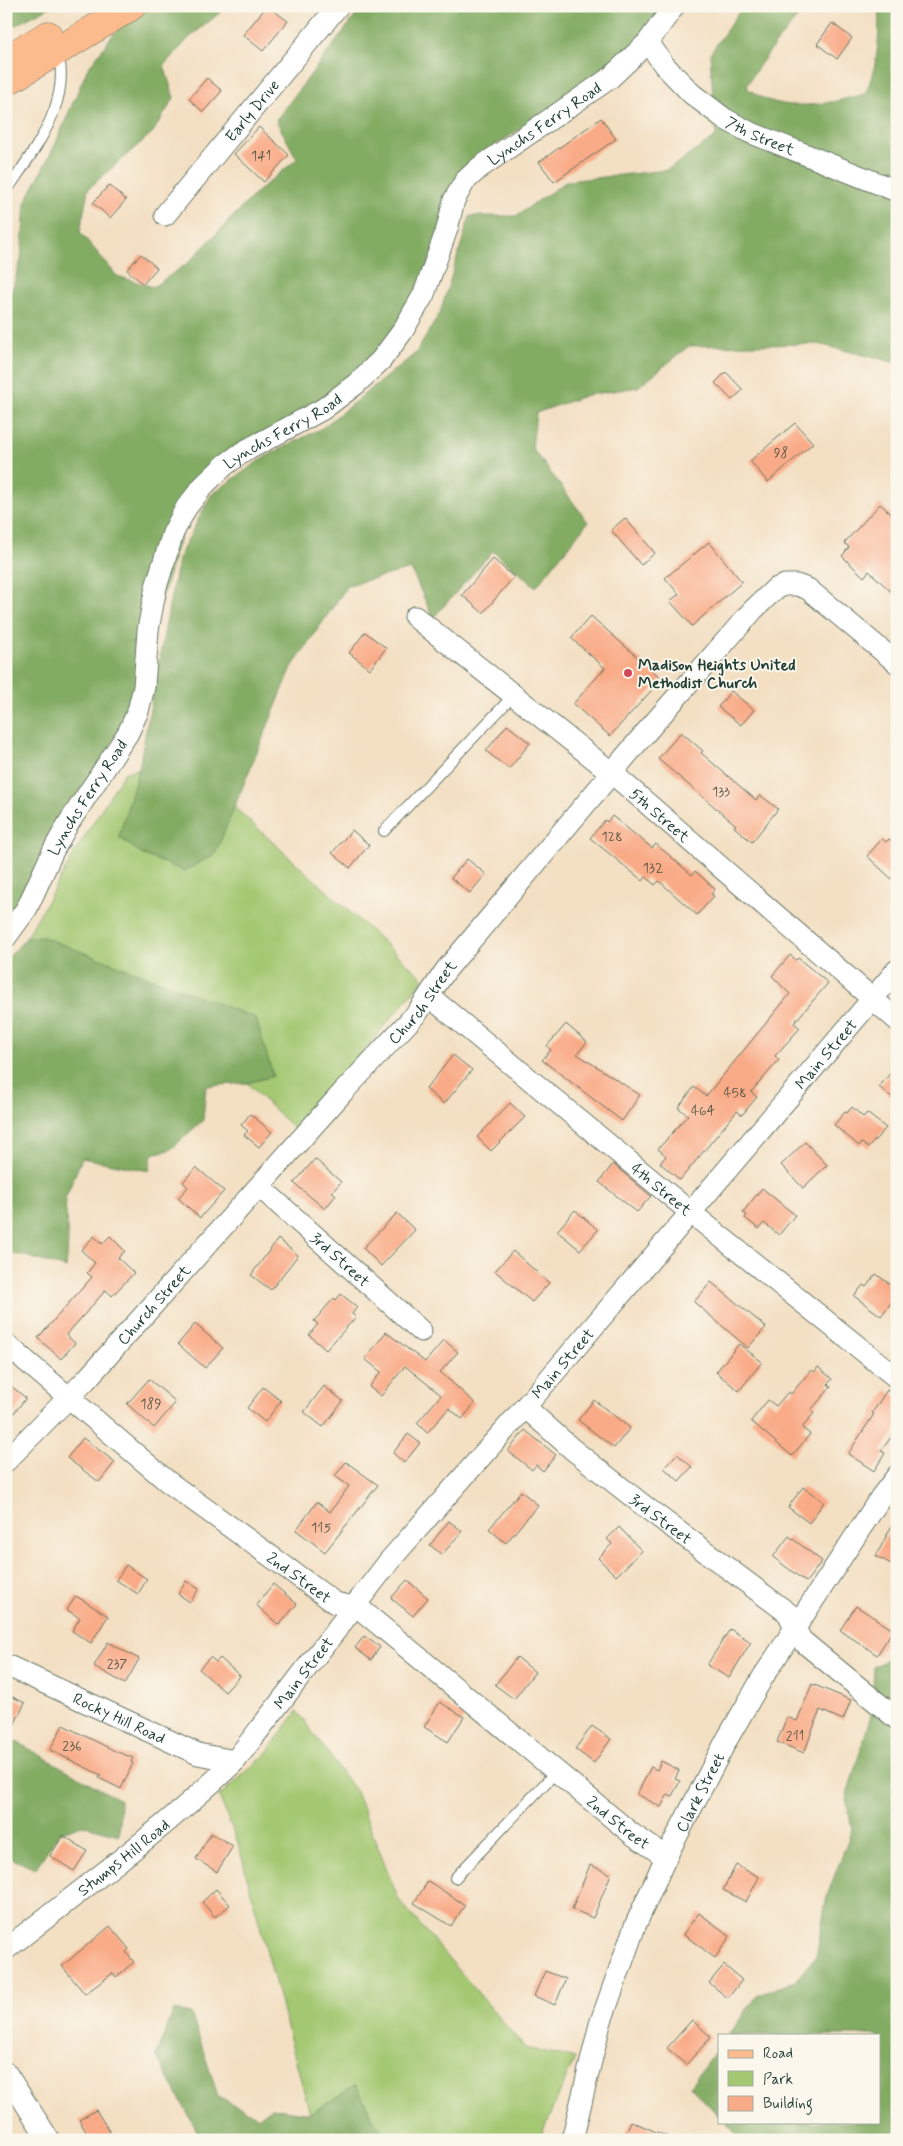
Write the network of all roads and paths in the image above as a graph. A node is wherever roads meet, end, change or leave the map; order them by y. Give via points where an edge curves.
1 (97, 6) edge
2 (132, 6) edge
3 (338, 6) edge
4 (674, 6) edge
5 (54, 42) junction
6 (648, 42) junction
7 (6, 59) edge
8 (6, 82) edge
9 (897, 191) edge
10 (6, 192) edge
11 (165, 215) dead end
12 (415, 617) dead end
13 (897, 663) edge
14 (514, 695) junction
15 (612, 774) junction
16 (384, 831) dead end
17 (6, 937) edge
18 (897, 970) edge
19 (429, 996) junction
20 (872, 999) junction
21 (897, 1020) edge
22 (260, 1187) junction
23 (690, 1212) junction
24 (422, 1330) dead end
25 (6, 1344) edge
26 (897, 1378) edge
27 (70, 1396) junction
28 (525, 1407) junction
29 (6, 1461) edge
30 (897, 1476) edge
31 (353, 1606) junction
32 (795, 1630) junction
33 (6, 1665) edge
34 (897, 1719) edge
35 (235, 1761) junction
36 (556, 1772) junction
37 (666, 1857) junction
38 (455, 1878) dead end
39 (6, 1949) edge
40 (6, 2073) edge
41 (49, 2140) edge
42 (572, 2140) edge

1 - 5 main road
2 - 5 main road
3 - 11 street, Early Drive
4 - 6 street, Lynchs Ferry Road
5 - 7 main road
5 - 8 main road
5 - 10 lane via 62,76 60,96 53,115
6 - 9 street, 7th Street via 664,65 692,94 725,119 749,132
6 - 17 street, Lynchs Ferry Road via 636,57 610,78 465,181 454,200 432,278 402,332 381,360 323,409 224,465 186,508 173,533 156,588 138,711 128,733 68,824 27,908
12 - 14 street, 5th Street
13 - 15 street, Church Street via 808,589 785,585 775,589 753,610
14 - 15 street, 5th Street
14 - 16 lane
15 - 19 street, Church Street via 446,970
15 - 20 street, 5th Street
18 - 20 street, Main Street
19 - 22 street, Church Street
19 - 23 street, 4th Street
20 - 21 street, 5th Street
20 - 23 street, Main Street
22 - 24 street, 3rd Street
22 - 27 street, Church Street
23 - 26 street, 4th Street
23 - 28 street, Main Street
25 - 27 street, 2nd Street
27 - 29 street, Church Street
27 - 31 street, 2nd Street via 196,1503 335,1603
28 - 31 street, Main Street
28 - 32 street, 3rd Street via 648,1509 788,1613
30 - 32 street, Clark Street
31 - 35 street, Main Street
31 - 36 street, 2nd Street via 386,1629
32 - 34 street, 3rd Street via 801,1640
32 - 37 street, Clark Street via 726,1741
33 - 35 street, Rocky Hill Road via 198,1754
35 - 39 street, Stumps Hill Road via 94,1881
36 - 37 street, 2nd Street via 632,1834
36 - 38 lane
37 - 42 street, Clark Street via 635,1926 600,2024
40 - 41 street

